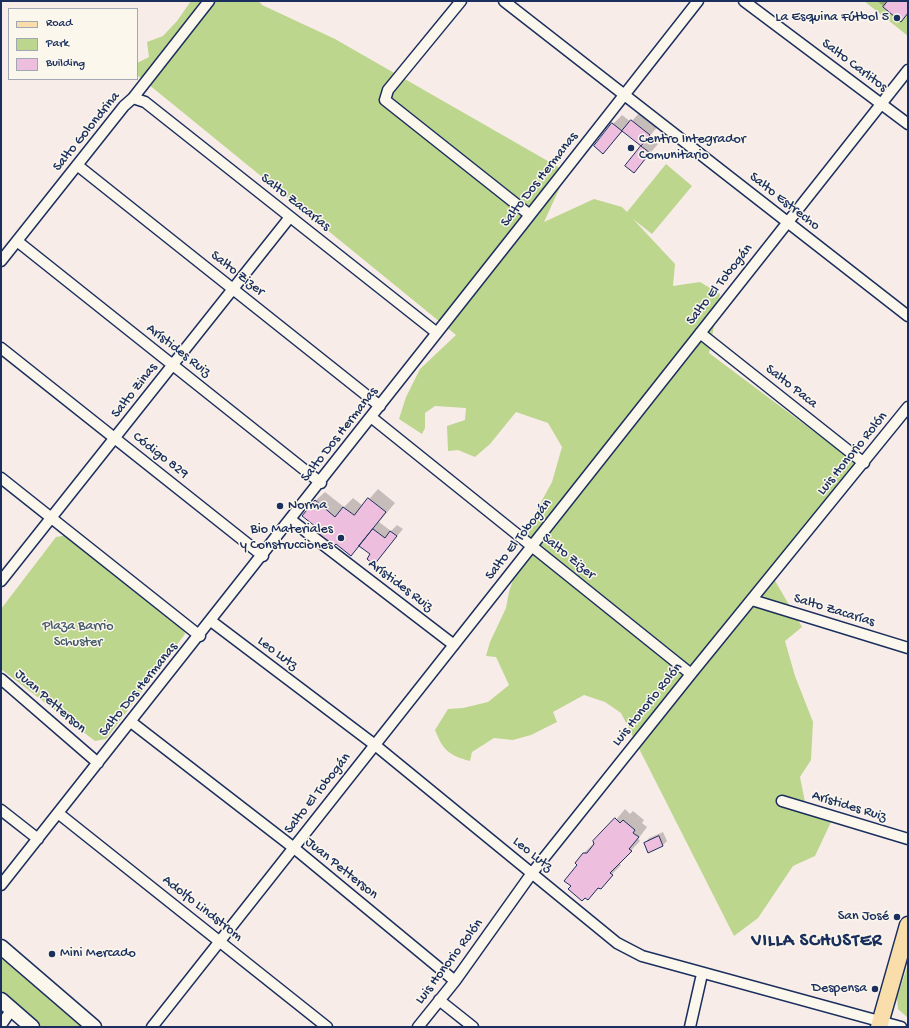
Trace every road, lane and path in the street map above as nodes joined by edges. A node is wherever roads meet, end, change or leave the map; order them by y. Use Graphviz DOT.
graph roads {
  1 [pos="209,1"];
  2 [pos="461,1"];
  3 [pos="504,1"];
  4 [pos="698,1"];
  5 [pos="744,1"];
  6 [pos="908,70"];
  7 [pos="624,95"];
  8 [pos="134,98"];
  9 [pos="881,104"];
  10 [pos="908,124"];
  11 [pos="77,165"];
  12 [pos="530,215"];
  13 [pos="290,217"];
  14 [pos="788,222"];
  15 [pos="17,241"];
  16 [pos="1,261"];
  17 [pos="233,289"];
  18 [pos="908,316"];
  19 [pos="437,333"];
  20 [pos="700,333"];
  21 [pos="1,348"];
  22 [pos="173,365"];
  23 [pos="380,406"];
  24 [pos="908,407"];
  25 [pos="371,417"];
  26 [pos="115,438"];
  27 [pos="864,464"];
  28 [pos="1,478"];
  29 [pos="321,483"];
  30 [pos="52,518"];
  31 [pos="291,520"];
  32 [pos="532,546"];
  33 [pos="263,556"];
  34 [pos="1,582"];
  35 [pos="752,600"];
  36 [pos="211,621"];
  37 [pos="200,636"];
  38 [pos="454,644"];
  39 [pos="908,648"];
  40 [pos="691,674"];
  41 [pos="1,679"];
  42 [pos="131,722"];
  43 [pos="375,745"];
  44 [pos="98,763"];
  45 [pos="782,801"];
  46 [pos="1,810"];
  47 [pos="58,813"];
  48 [pos="38,839"];
  49 [pos="908,839"];
  50 [pos="294,848"];
  51 [pos="532,873"];
  52 [pos="1,885"];
  53 [pos="908,925"];
  54 [pos="220,941"];
  55 [pos="1,947"];
  56 [pos="702,974"];
  57 [pos="455,981"];
  58 [pos="1,1000"];
  59 [pos="439,1000"];
  60 [pos="12,1010"];
  61 [pos="880,1024"];
  62 [pos="1,1025"];
  63 [pos="32,1027"];
  64 [pos="94,1027"];
  65 [pos="152,1027"];
  66 [pos="327,1027"];
  67 [pos="418,1027"];
  68 [pos="472,1027"];
  69 [pos="690,1027"];
  70 [pos="901,1027"];
  1 -- 8 [label="street, Salto Golondrina"];
  2 -- 12 [label="street"];
  3 -- 7 [label="street, Salto Estrecho"];
  4 -- 7 [label="street, Salto Dos Hermanas"];
  5 -- 9 [label="street, Salto Carlitos"];
  6 -- 9 [label="street, Salto El Tobogán"];
  7 -- 12 [label="street, Salto Dos Hermanas"];
  7 -- 14 [label="street, Salto Estrecho"];
  8 -- 11 [label="street, Salto Golondrina"];
  8 -- 13 [label="street, Salto Zacarías"];
  9 -- 10 [label="street, Salto Carlitos"];
  9 -- 14 [label="street, Salto El Tobogán"];
  11 -- 15 [label="street, Salto Golondrina"];
  11 -- 17 [label="street, Salto Zizer"];
  12 -- 19 [label="street, Salto Dos Hermanas"];
  13 -- 17 [label="street, Salto Zinas"];
  13 -- 19 [label="street, Salto Zacarías"];
  14 -- 18 [label="street, Salto Estrecho"];
  14 -- 20 [label="street, Salto El Tobogán"];
  15 -- 16 [label="street, Salto Golondrina"];
  15 -- 22 [label="street, Arístides Ruiz"];
  17 -- 22 [label="street, Salto Zinas"];
  17 -- 23 [label="street, Salto Zizer"];
  19 -- 23 [label="street, Salto Dos Hermanas"];
  20 -- 27 [label="street, Salto Paca"];
  20 -- 32 [label="street, Salto El Tobogán"];
  21 -- 26 [label="street, Código 829"];
  22 -- 26 [label="street, Salto Zinas"];
  22 -- 29 [label="street, Arístides Ruiz"];
  23 -- 25 [label="street, Salto Dos Hermanas"];
  24 -- 27 [label="street, Luis Honorio Rolón"];
  25 -- 29 [label="street, Salto Dos Hermanas"];
  25 -- 32 [label="street, Salto Zizer"];
  26 -- 30 [label="street, Salto Zinas"];
  26 -- 33 [label="street, Código 829"];
  27 -- 35 [label="street, Luis Honorio Rolón"];
  28 -- 30 [label="street"];
  29 -- 31 [label="street, Salto Dos Hermanas"];
  30 -- 34 [label="street, Salto Zinas"];
  30 -- 37 [label="street"];
  31 -- 33 [label="street, Salto Dos Hermanas"];
  31 -- 38 [label="street, Arístides Ruiz"];
  32 -- 38 [label="street, Salto El Tobogán"];
  32 -- 40 [label="street, Salto Zizer"];
  33 -- 36 [label="street, Salto Dos Hermanas"];
  35 -- 39 [label="street, Salto Zacarías"];
  35 -- 40 [label="street, Luis Honorio Rolón"];
  36 -- 37 [label="street, Salto Dos Hermanas"];
  36 -- 43 [label="street, Leo Lutz"];
  37 -- 42 [label="street, Salto Dos Hermanas"];
  38 -- 43 [label="street, Salto El Tobogán"];
  40 -- 51 [label="street, Luis Honorio Rolón"];
  41 -- 44 [label="street, Juan Petterson"];
  42 -- 44 [label="street, Salto Dos Hermanas"];
  42 -- 50 [label="street, Juan Petterson"];
  43 -- 50 [label="street, Salto El Tobogán"];
  43 -- 51 [label="street, Leo Lutz"];
  44 -- 47 [label="street, Salto Dos Hermanas"];
  45 -- 49 [label="street, Arístides Ruiz"];
  46 -- 48 [label="street"];
  47 -- 48 [label="street, Salto Dos Hermanas"];
  47 -- 54 [label="street, Adolfo Lindstrom"];
  48 -- 52 [label="street, Salto Dos Hermanas"];
  50 -- 54 [label="street, Salto El Tobogán"];
  50 -- 57 [label="street, Juan Petterson"];
  51 -- 56 [label="street, Leo Lutz"];
  51 -- 57 [label="street, Luis Honorio Rolón"];
  53 -- 61 [label="main road"];
  54 -- 65 [label="street, Salto El Tobogán"];
  54 -- 66 [label="street, Adolfo Lindstrom"];
  55 -- 64 [label="street"];
  56 -- 61 [label="street, Leo Lutz"];
  56 -- 69 [label="street"];
  57 -- 59 [label="street, Luis Honorio Rolón"];
  58 -- 60 [label="street"];
  59 -- 67 [label="street, Luis Honorio Rolón"];
  59 -- 68 [label="street"];
  60 -- 62 [label="street"];
  60 -- 63 [label="street"];
  61 -- 70 [label="street, Leo Lutz"];
}
